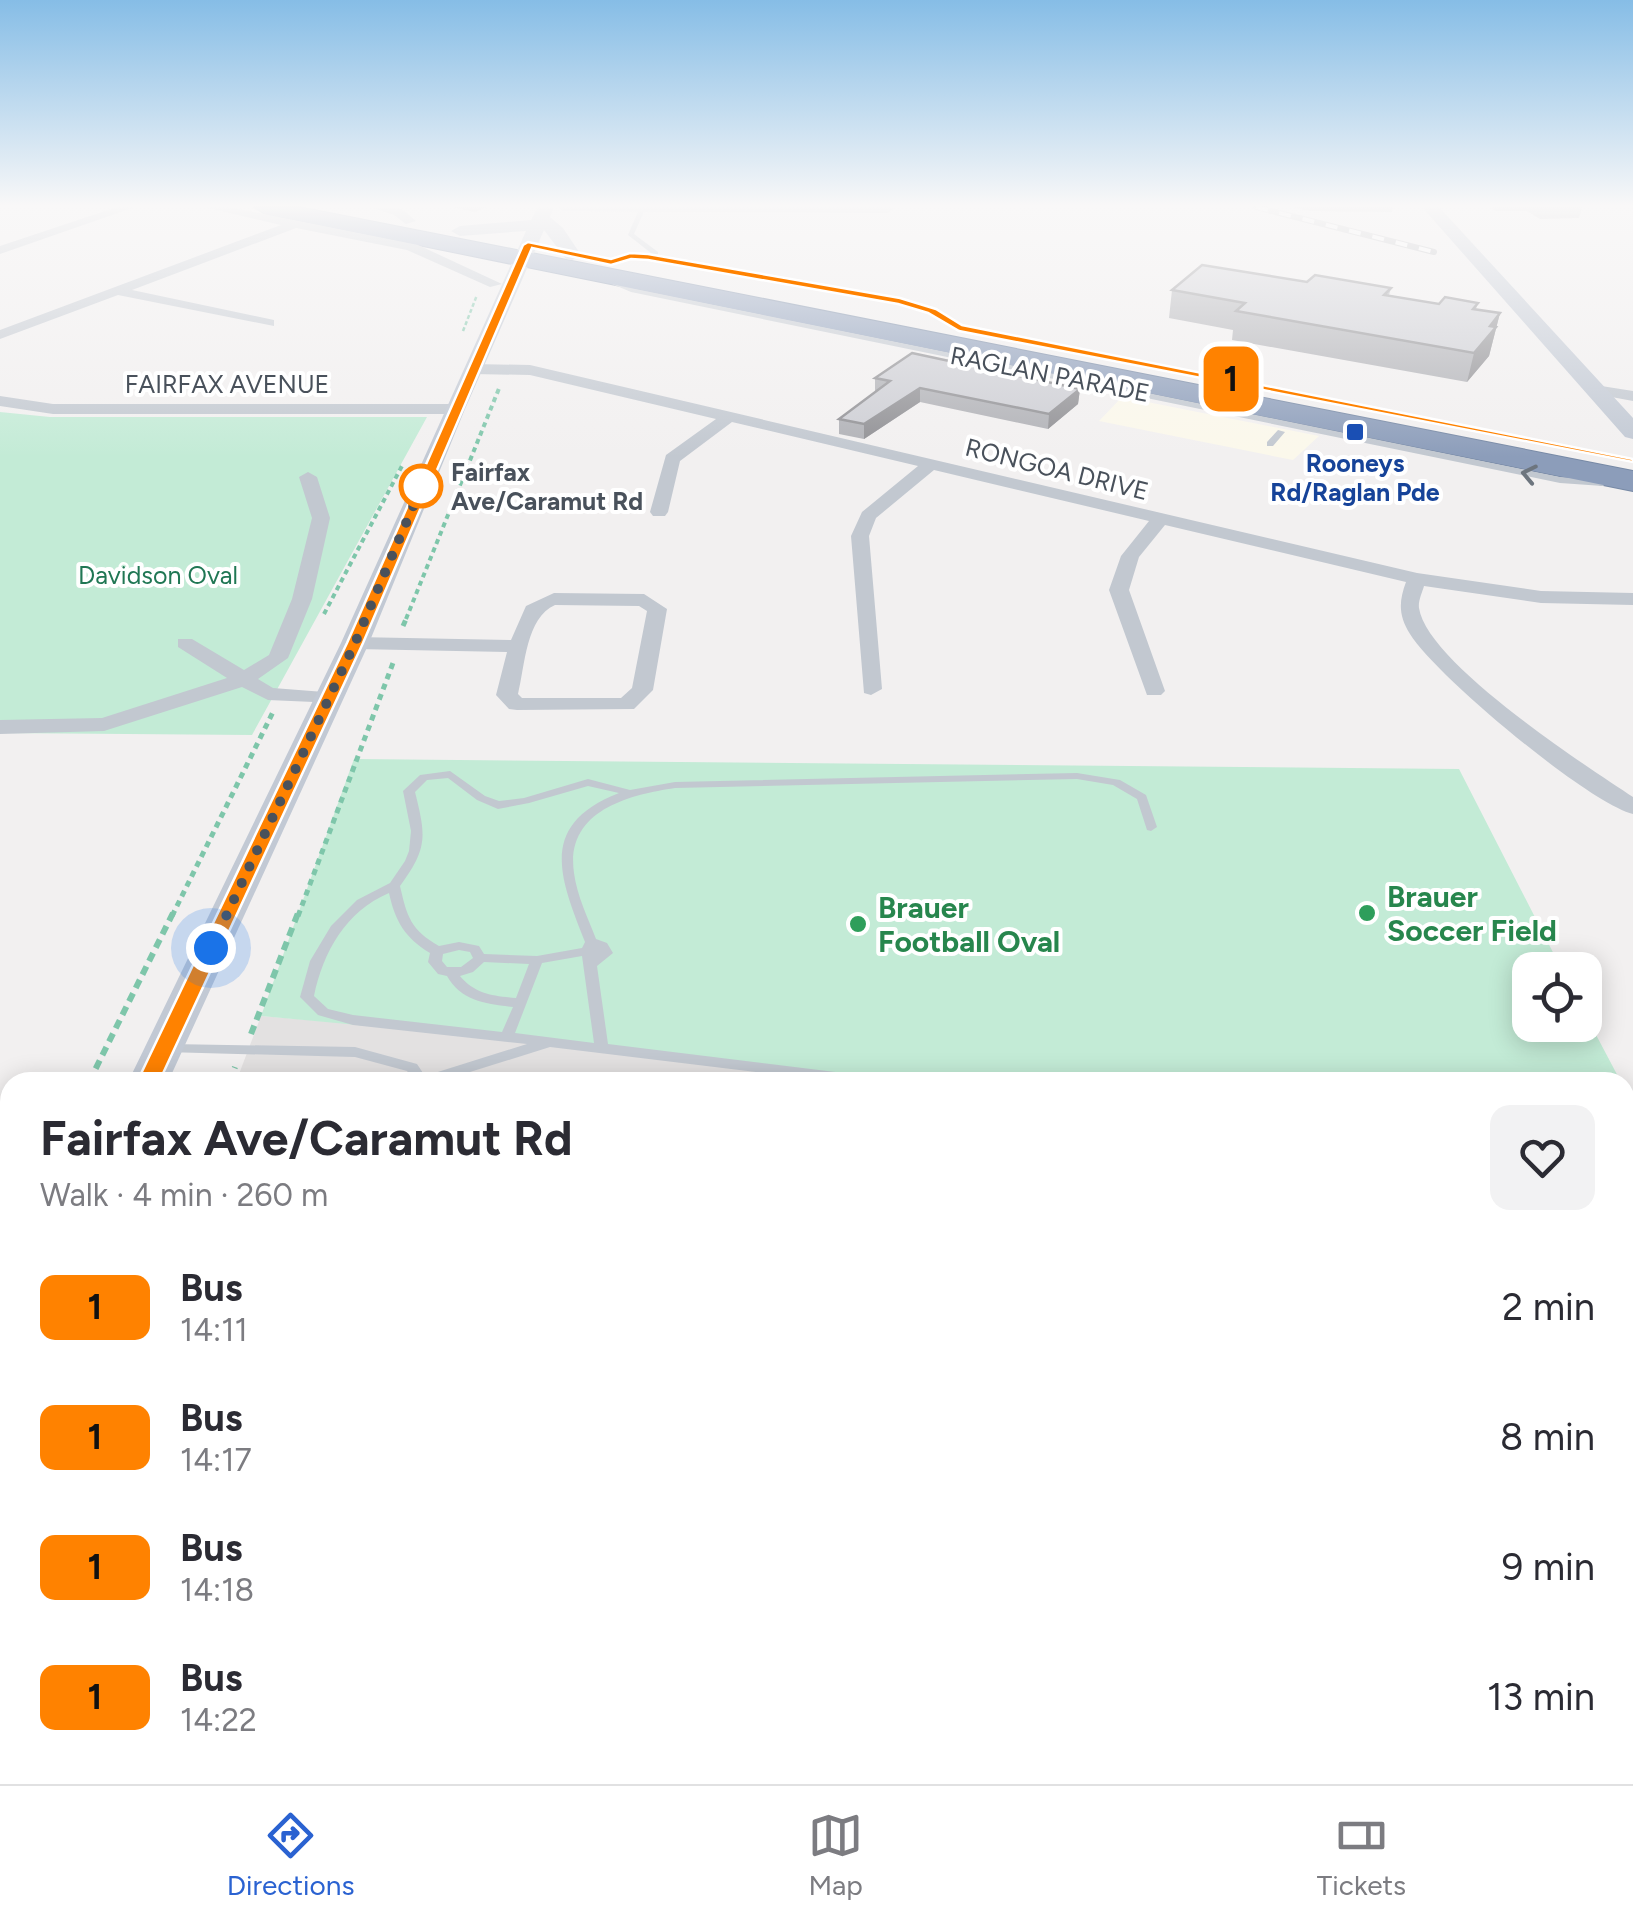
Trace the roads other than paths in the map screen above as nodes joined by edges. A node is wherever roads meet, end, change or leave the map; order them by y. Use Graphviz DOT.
graph roads {
  1 [pos="494,290"];
  2 [pos="723,290"];
  3 [pos="746,290"];
  4 [pos="832,290"];
  5 [pos="1505,290"];
  6 [pos="118,291"];
  7 [pos="269,324"];
  8 [pos="959,327"];
  9 [pos="0,335"];
  10 [pos="473,369"];
  11 [pos="1595,390"];
  12 [pos="1633,396"];
  13 [pos="0,401"];
  14 [pos="454,409"];
  15 [pos="728,416"];
  16 [pos="1281,432"];
  17 [pos="1633,432"];
  18 [pos="1270,444"];
  19 [pos="931,464"];
  20 [pos="1630,473"];
  21 [pos="308,477"];
  22 [pos="658,512"];
  23 [pos="1160,519"];
  24 [pos="1417,579"];
  25 [pos="1633,600"];
  26 [pos="185,643"];
  27 [pos="355,643"];
  28 [pos="519,646"];
  29 [pos="242,680"];
  30 [pos="871,689"];
  31 [pos="1154,692"];
  32 [pos="330,698"];
  33 [pos="0,727"];
  34 [pos="624,792"];
  35 [pos="1633,806"];
  36 [pos="1151,827"];
  37 [pos="394,886"];
  38 [pos="438,951"];
  39 [pos="589,952"];
  40 [pos="480,958"];
  41 [pos="537,960"];
  42 [pos="451,972"];
  43 [pos="522,1002"];
  44 [pos="507,1037"];
  45 [pos="550,1042"];
  46 [pos="164,1048"];
  47 [pos="602,1048"];
  48 [pos="153,1072"];
  49 [pos="415,1072"];
  50 [pos="455,1072"];
  51 [pos="795,1072"];
  1 -- 10 [label="main road"];
  20 -- 2 [label="highway, RAGLAN PARADE, one-way"];
  3 -- 8 [label="highway, RAGLAN PARADE"];
  4 -- 8 [label="lane, RAGLAN PARADE"];
  5 -- 11 [label="main road"];
  6 -- 7 [label="street"];
  6 -- 9 [label="street"];
  8 -- 20 [label="highway, RAGLAN PARADE"];
  10 -- 14 [label="main road"];
  10 -- 15 [label="street, RONGOA DRIVE"];
  11 -- 12 [label="street"];
  11 -- 17 [label="main road"];
  13 -- 14 [label="street, FAIRFAX AVENUE"];
  14 -- 27 [label="main road"];
  15 -- 19 [label="street, RONGOA DRIVE"];
  15 -- 22 [label="street"];
  16 -- 18 [label="lane"];
  19 -- 23 [label="street, RONGOA DRIVE"];
  19 -- 30 [label="street"];
  21 -- 29 [label="street"];
  23 -- 24 [label="street, RONGOA DRIVE"];
  23 -- 31 [label="street"];
  24 -- 25 [label="street, RONGOA DRIVE"];
  24 -- 35 [label="street"];
  26 -- 29 [label="street"];
  27 -- 28 [label="street"];
  27 -- 32 [label="main road"];
  28 -- 28 [label="street"];
  29 -- 32 [label="street"];
  29 -- 33 [label="street"];
  32 -- 46 [label="main road"];
  34 -- 36 [label="lane"];
  34 -- 37 [label="lane"];
  34 -- 39 [label="lane"];
  37 -- 38 [label="lane"];
  37 -- 44 [label="lane"];
  38 -- 40 [label="lane"];
  38 -- 42 [label="lane"];
  39 -- 41 [label="lane"];
  39 -- 47 [label="lane"];
  40 -- 41 [label="lane"];
  40 -- 42 [label="lane"];
  41 -- 43 [label="lane"];
  42 -- 43 [label="lane"];
  43 -- 44 [label="lane"];
  44 -- 45 [label="lane"];
  45 -- 47 [label="lane"];
  45 -- 50 [label="lane"];
  46 -- 48 [label="main road"];
  46 -- 49 [label="lane"];
  47 -- 51 [label="lane"];
}
